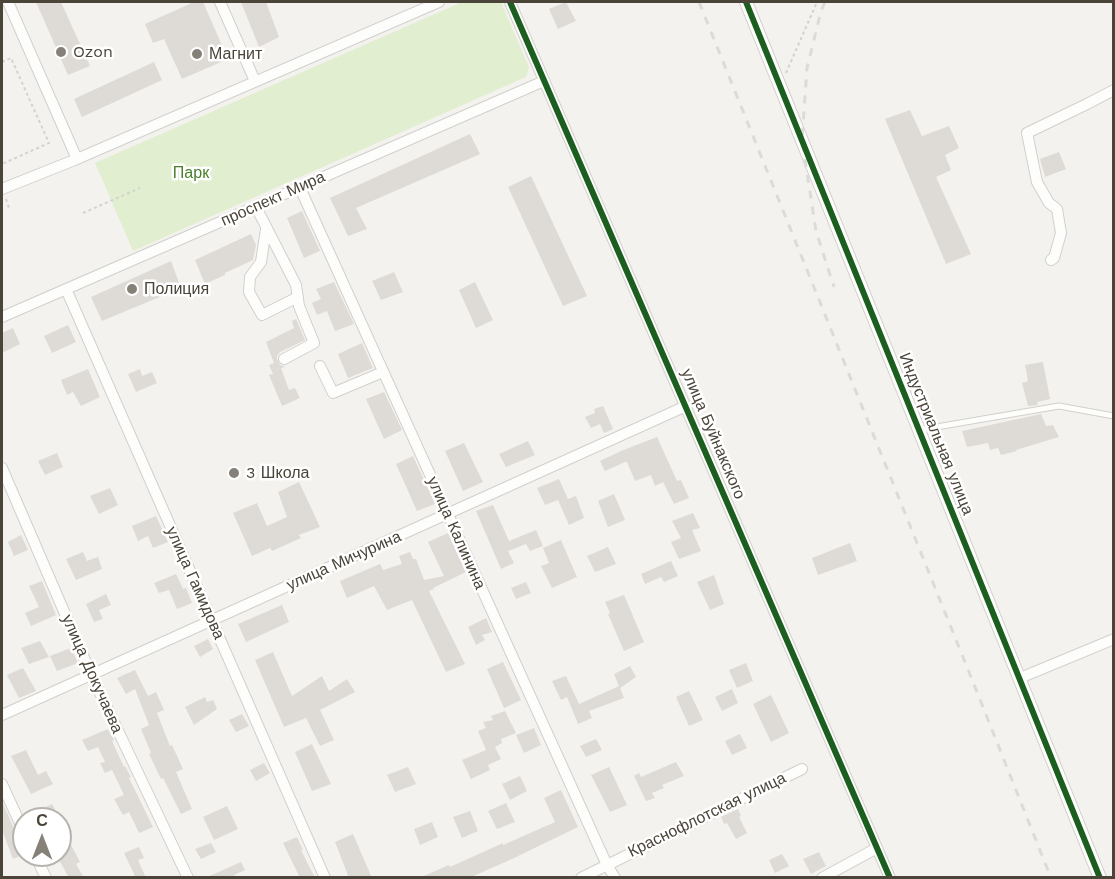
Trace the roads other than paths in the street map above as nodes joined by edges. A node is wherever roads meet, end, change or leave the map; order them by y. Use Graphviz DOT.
graph roads {
  1 [pos="8,2"];
  2 [pos="220,2"];
  3 [pos="439,2"];
  4 [pos="510,2"];
  5 [pos="746,2"];
  6 [pos="255,81"];
  7 [pos="544,81"];
  8 [pos="1113,90"];
  9 [pos="77,159"];
  10 [pos="300,188"];
  11 [pos="2,189"];
  12 [pos="256,207"];
  13 [pos="266,229"];
  14 [pos="1051,260"];
  15 [pos="66,289"];
  16 [pos="298,297"];
  17 [pos="2,317"];
  18 [pos="284,359"];
  19 [pos="321,366"];
  20 [pos="383,372"];
  21 [pos="686,406"];
  22 [pos="1113,416"];
  23 [pos="919,430"];
  24 [pos="2,468"];
  25 [pos="448,514"];
  26 [pos="212,620"];
  27 [pos="1113,639"];
  28 [pos="91,674"];
  29 [pos="1020,678"];
  30 [pos="2,715"];
  31 [pos="802,769"];
  32 [pos="2,784"];
  33 [pos="13,807"];
  34 [pos="878,848"];
  35 [pos="607,865"];
  36 [pos="188,878"];
  37 [pos="325,878"];
  38 [pos="581,878"];
  39 [pos="615,878"];
  40 [pos="822,878"];
  41 [pos="890,878"];
  42 [pos="1100,878"];
  1 -- 9 [label="street"];
  2 -- 6 [label="street"];
  3 -- 6 [label="street"];
  4 -- 7 [label="street, улица Буйнакского"];
  5 -- 23 [label="street, Индустриальная улица"];
  6 -- 9 [label="street"];
  7 -- 10 [label="street, проспект Мира"];
  7 -- 21 [label="street, улица Буйнакского"];
  8 -- 14 [label="street"];
  9 -- 11 [label="street"];
  10 -- 12 [label="street, проспект Мира"];
  10 -- 20 [label="street, улица Калинина"];
  12 -- 13 [label="street"];
  12 -- 15 [label="street, проспект Мира"];
  13 -- 16 [label="street"];
  13 -- 16 [label="street"];
  15 -- 17 [label="street, проспект Мира"];
  15 -- 26 [label="street, улица Гамидова"];
  16 -- 18 [label="street"];
  19 -- 20 [label="street"];
  20 -- 25 [label="street, улица Калинина"];
  21 -- 25 [label="street, улица Мичурина"];
  21 -- 34 [label="street, улица Буйнакского"];
  22 -- 23 [label="lane"];
  23 -- 29 [label="street, Индустриальная улица"];
  24 -- 28 [label="street, улица Докучаева"];
  25 -- 26 [label="street, улица Мичурина"];
  25 -- 35 [label="street, улица Калинина"];
  26 -- 28 [label="street, улица Мичурина"];
  26 -- 37 [label="street, улица Гамидова"];
  27 -- 29 [label="street"];
  28 -- 30 [label="street, улица Мичурина"];
  28 -- 36 [label="street, улица Докучаева"];
  29 -- 42 [label="street, Индустриальная улица"];
  31 -- 35 [label="street, Краснофлотская улица"];
  32 -- 33 [label="street"];
  34 -- 40 [label="street"];
  34 -- 41 [label="street, улица Буйнакского"];
  35 -- 38 [label="street, Краснофлотская улица"];
  35 -- 39 [label="street, улица Калинина"];
}
